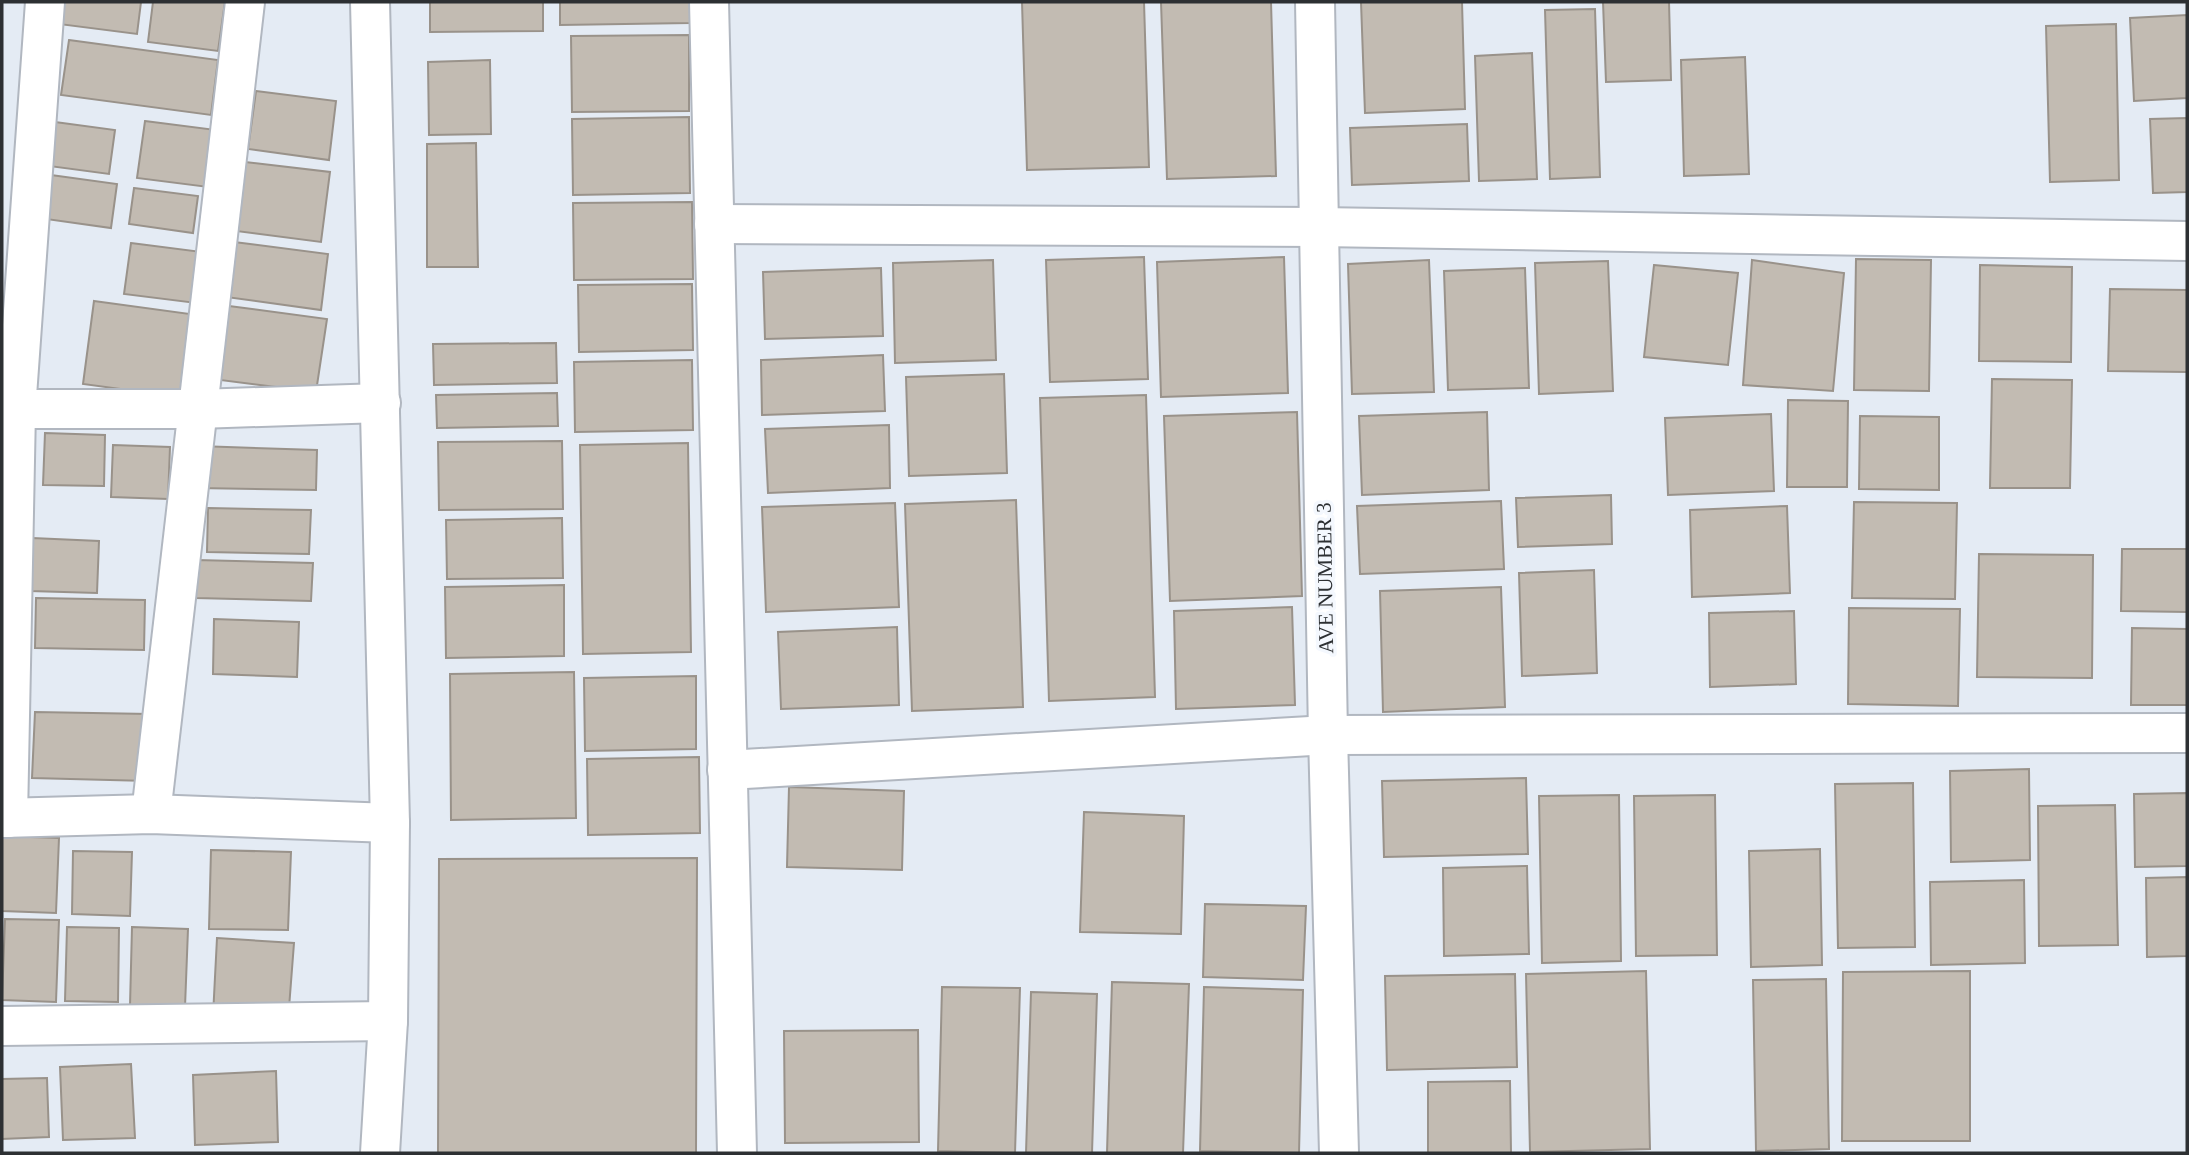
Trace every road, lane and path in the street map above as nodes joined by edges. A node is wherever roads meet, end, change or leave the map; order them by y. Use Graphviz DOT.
graph roads {
  1 [pos="45,2"];
  2 [pos="245,2"];
  3 [pos="370,2"];
  4 [pos="709,2"];
  5 [pos="1315,2"];
  6 [pos="715,224"];
  7 [pos="1319,227"];
  8 [pos="2187,241"];
  9 [pos="381,403"];
  10 [pos="198,409"];
  11 [pos="9,410"];
  12 [pos="2187,733"];
  13 [pos="1328,735"];
  14 [pos="727,771"];
  15 [pos="151,814"];
  16 [pos="5,818"];
  17 [pos="390,823"];
  18 [pos="388,1021"];
  19 [pos="2,1026"];
  20 [pos="380,1153"];
  21 [pos="737,1153"];
  22 [pos="1339,1153"];
  1 -- 11 [label="street"];
  2 -- 10 [label="street"];
  3 -- 9 [label="street"];
  4 -- 6 [label="street"];
  5 -- 7 [label="street, AVE NUMBER 3"];
  6 -- 7 [label="street"];
  6 -- 14 [label="street"];
  7 -- 8 [label="street"];
  7 -- 13 [label="street, AVE NUMBER 3"];
  9 -- 10 [label="street"];
  9 -- 17 [label="street"];
  10 -- 11 [label="street"];
  10 -- 15 [label="street"];
  11 -- 16 [label="street"];
  12 -- 13 [label="street"];
  13 -- 14 [label="street"];
  13 -- 22 [label="street, AVE NUMBER 3"];
  14 -- 21 [label="street"];
  15 -- 16 [label="street"];
  15 -- 17 [label="street"];
  17 -- 18 [label="street"];
  18 -- 19 [label="street"];
  18 -- 20 [label="street"];
}
